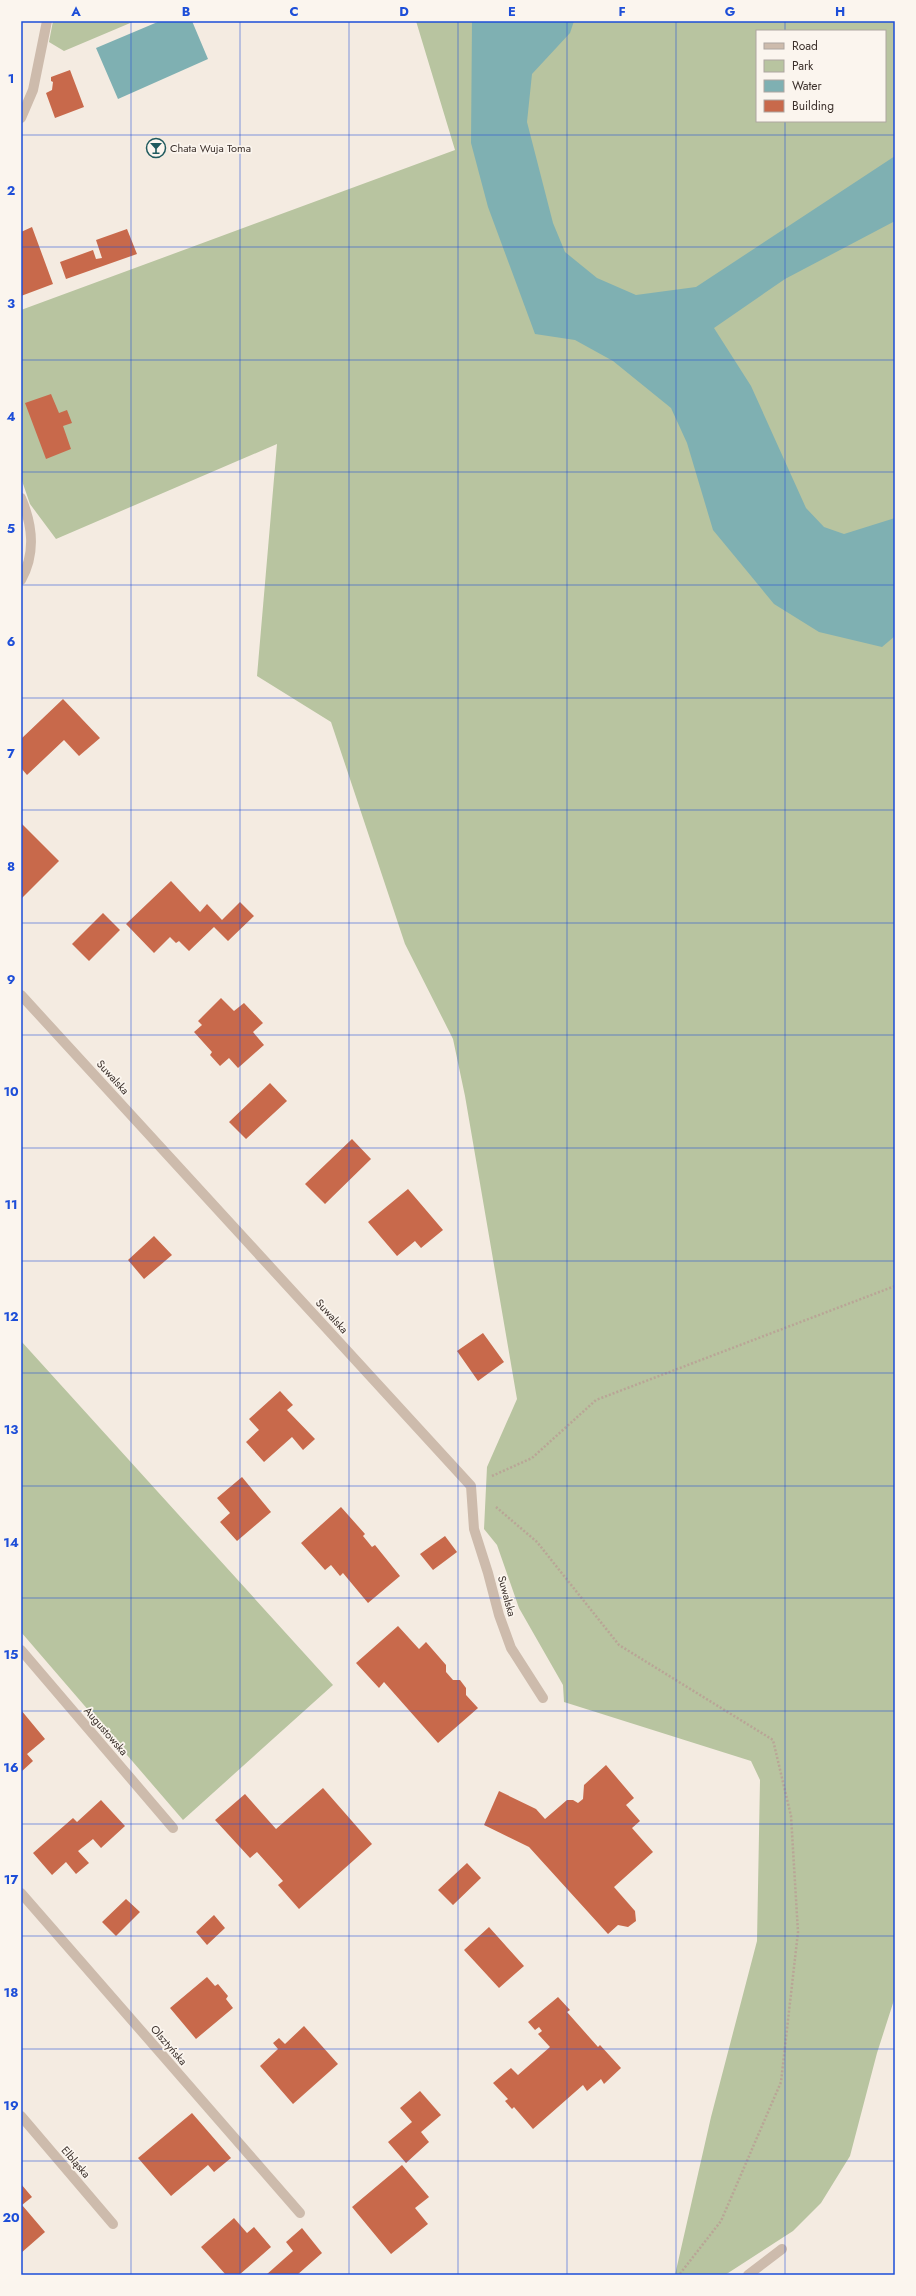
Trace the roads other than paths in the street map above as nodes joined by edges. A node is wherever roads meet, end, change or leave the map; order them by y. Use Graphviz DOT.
graph roads {
  1 [pos="47,21"];
  2 [pos="21,118"];
  3 [pos="21,498"];
  4 [pos="21,580"];
  5 [pos="21,995"];
  6 [pos="21,1650"];
  7 [pos="543,1698"];
  8 [pos="173,1828"];
  9 [pos="21,1894"];
  10 [pos="21,2116"];
  11 [pos="300,2213"];
  12 [pos="113,2224"];
  13 [pos="782,2249"];
  14 [pos="748,2275"];
  1 -- 2 [label="street"];
  3 -- 4 [label="street"];
  5 -- 7 [label="street, Suwalska"];
  6 -- 8 [label="street, Augustowska"];
  9 -- 11 [label="street, Olsztyńska"];
  10 -- 12 [label="street, Elbląska"];
  13 -- 14 [label="street"];
}
